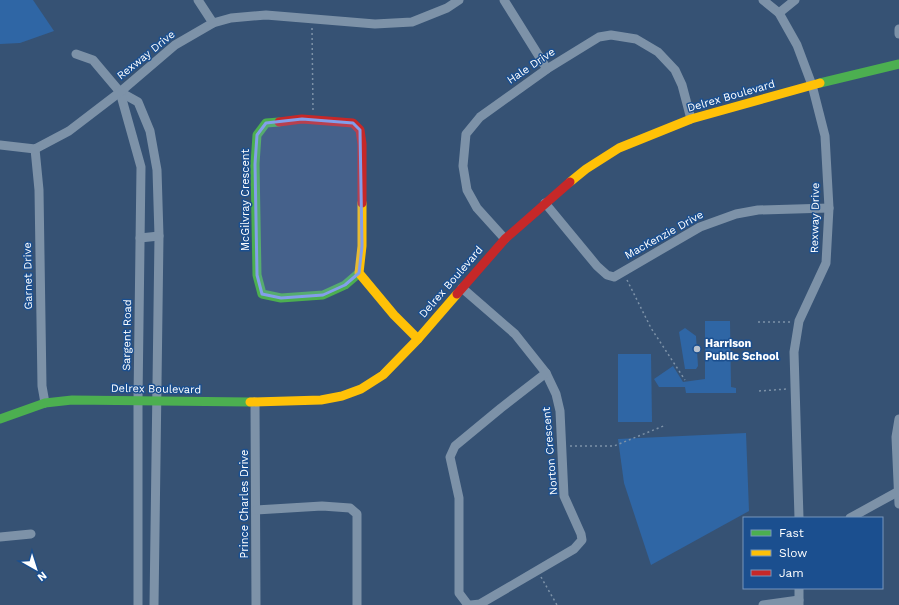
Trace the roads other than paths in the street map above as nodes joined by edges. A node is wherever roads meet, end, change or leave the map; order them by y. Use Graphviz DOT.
graph roads {
  1 [pos="198,0"];
  2 [pos="459,0"];
  3 [pos="504,0"];
  4 [pos="763,0"];
  5 [pos="795,0"];
  6 [pos="779,13"];
  7 [pos="213,23"];
  8 [pos="899,29"];
  9 [pos="899,34"];
  10 [pos="76,54"];
  11 [pos="899,64"];
  12 [pos="547,69"];
  13 [pos="812,85"];
  14 [pos="120,92"];
  15 [pos="691,119"];
  16 [pos="0,146"];
  17 [pos="35,149"];
  18 [pos="546,203"];
  19 [pos="829,208"];
  20 [pos="158,236"];
  21 [pos="140,238"];
  22 [pos="505,239"];
  23 [pos="359,273"];
  24 [pos="462,288"];
  25 [pos="418,339"];
  26 [pos="546,373"];
  27 [pos="138,400"];
  28 [pos="157,400"];
  29 [pos="255,402"];
  30 [pos="45,403"];
  31 [pos="0,419"];
  32 [pos="899,419"];
  33 [pos="899,492"];
  34 [pos="899,504"];
  35 [pos="256,510"];
  36 [pos="799,517"];
  37 [pos="852,517"];
  38 [pos="155,527"];
  39 [pos="138,528"];
  40 [pos="31,534"];
  41 [pos="0,537"];
  42 [pos="799,589"];
  43 [pos="799,603"];
  44 [pos="138,605"];
  45 [pos="154,605"];
  46 [pos="256,605"];
  47 [pos="357,605"];
  48 [pos="470,605"];
  49 [pos="763,605"];
  1 -- 7 [label="street"];
  2 -- 7 [label="street, Rexway Drive"];
  3 -- 12 [label="street"];
  4 -- 6 [label="street, Rexway Drive"];
  5 -- 6 [label="street"];
  6 -- 13 [label="street, Rexway Drive"];
  7 -- 14 [label="street, Rexway Drive"];
  8 -- 9 [label="street"];
  10 -- 14 [label="street, Sargent Road"];
  11 -- 13 [label="street, Delrex Boulevard"];
  12 -- 15 [label="street, Hale Drive"];
  12 -- 22 [label="street, Hale Drive"];
  13 -- 15 [label="street, Delrex Boulevard"];
  13 -- 19 [label="street, Rexway Drive"];
  14 -- 17 [label="street, Rexway Drive"];
  14 -- 20 [label="street, Sargent Road"];
  14 -- 21 [label="street, Sargent Road"];
  15 -- 18 [label="street, Delrex Boulevard"];
  16 -- 17 [label="street"];
  17 -- 30 [label="street, Garnet Drive"];
  18 -- 19 [label="street, MacKenzie Drive"];
  18 -- 22 [label="street, Delrex Boulevard"];
  19 -- 36 [label="street, Rexway Drive"];
  20 -- 21 [label="street"];
  20 -- 28 [label="street, Sargent Road"];
  21 -- 27 [label="street, Sargent Road"];
  22 -- 24 [label="street, Delrex Boulevard"];
  23 -- 23 [label="street, McGilvray Crescent"];
  23 -- 25 [label="street"];
  24 -- 25 [label="street, Delrex Boulevard"];
  24 -- 26 [label="street, Norton Crescent"];
  25 -- 29 [label="street, Delrex Boulevard"];
  26 -- 48 [label="street, Norton Crescent"];
  26 -- 48 [label="street, Norton Crescent"];
  27 -- 28 [label="street, Delrex Boulevard"];
  27 -- 30 [label="street, Delrex Boulevard"];
  27 -- 39 [label="street, Sargent Road"];
  28 -- 29 [label="street, Delrex Boulevard"];
  28 -- 38 [label="street, Sargent Road"];
  29 -- 35 [label="street, Prince Charles Drive"];
  30 -- 31 [label="street, Delrex Boulevard"];
  32 -- 33 [label="street"];
  33 -- 34 [label="street"];
  33 -- 37 [label="street"];
  35 -- 46 [label="street, Prince Charles Drive"];
  35 -- 47 [label="street"];
  38 -- 39 [label="street"];
  38 -- 45 [label="street, Sargent Road"];
  39 -- 44 [label="street, Sargent Road"];
  40 -- 41 [label="street"];
  42 -- 43 [label="street"];
  43 -- 49 [label="street"];
}
